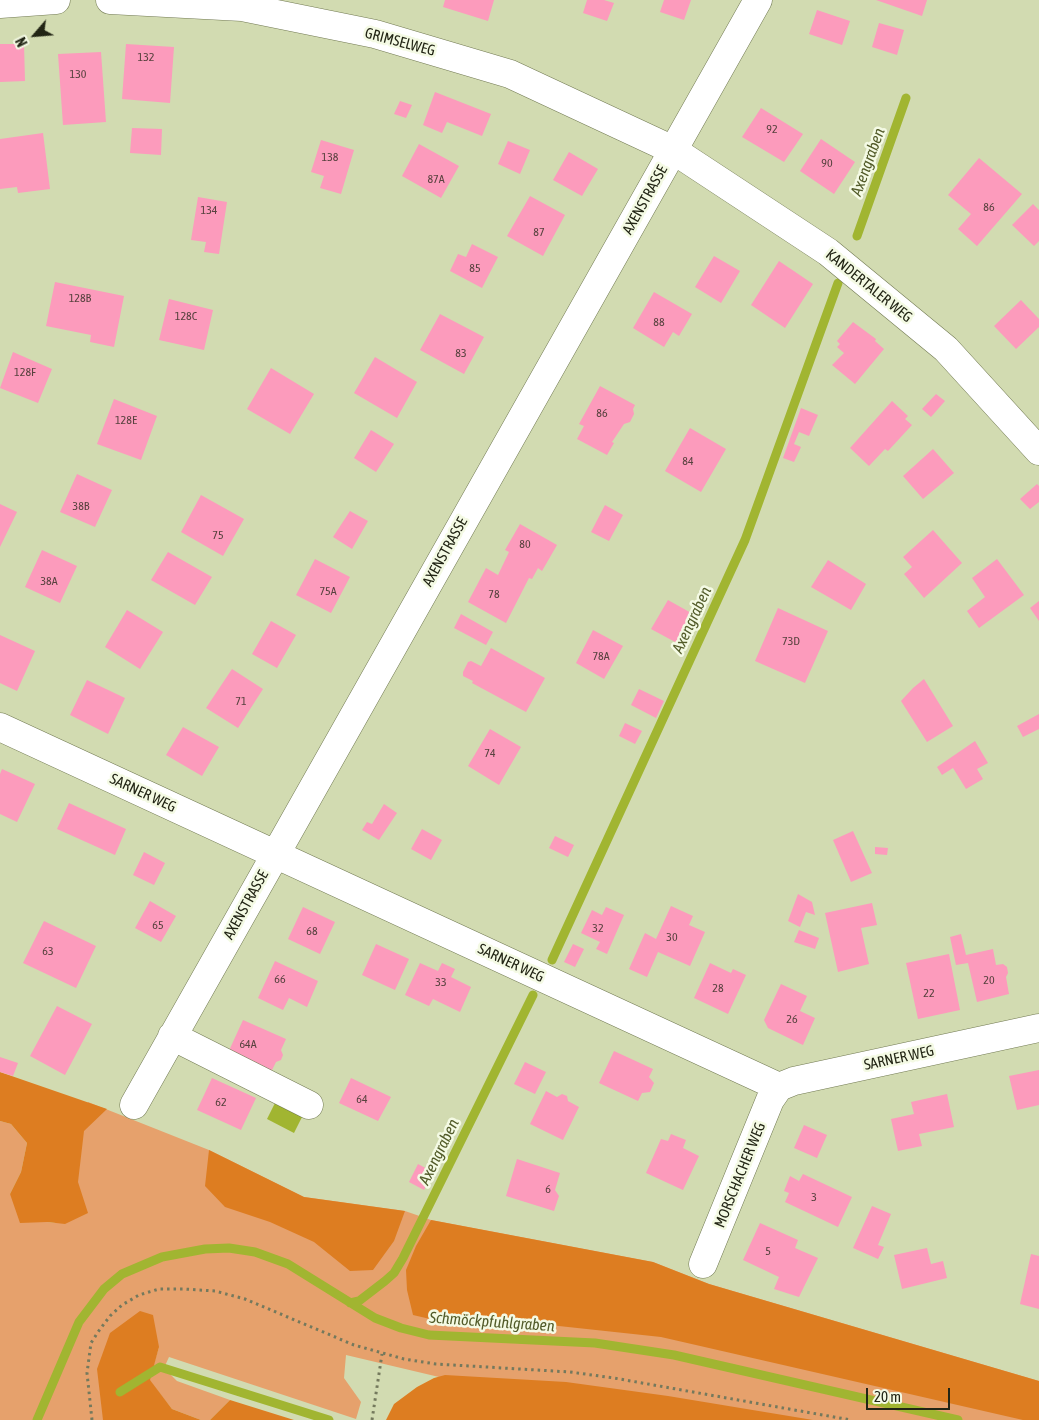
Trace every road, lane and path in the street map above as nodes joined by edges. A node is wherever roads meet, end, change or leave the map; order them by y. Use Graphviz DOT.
graph roads {
  1 [pos="56,0"];
  2 [pos="110,0"];
  3 [pos="758,0"];
  4 [pos="0,4"];
  5 [pos="672,150"];
  6 [pos="1039,451"];
  7 [pos="0,727"];
  8 [pos="275,854"];
  9 [pos="1039,1028"];
  10 [pos="172,1036"];
  11 [pos="779,1087"];
  12 [pos="134,1105"];
  13 [pos="309,1105"];
  14 [pos="703,1264"];
  15 [pos="382,1354"];
  16 [pos="92,1420"];
  17 [pos="372,1420"];
  18 [pos="851,1420"];
  1 -- 4 [label="street"];
  2 -- 5 [label="street, GRIMSELWEG"];
  3 -- 5 [label="street, AXENSTRASSE"];
  5 -- 6 [label="street, KANDERTALER WEG"];
  5 -- 8 [label="street, AXENSTRASSE"];
  7 -- 8 [label="street, SARNER WEG"];
  8 -- 10 [label="street, AXENSTRASSE"];
  8 -- 11 [label="street, SARNER WEG"];
  9 -- 11 [label="street, SARNER WEG"];
  10 -- 12 [label="street, AXENSTRASSE"];
  10 -- 13 [label="street"];
  11 -- 14 [label="street, MORSCHACHER WEG"];
  15 -- 16 [label="path"];
  15 -- 17 [label="path"];
  15 -- 18 [label="path"];
}
